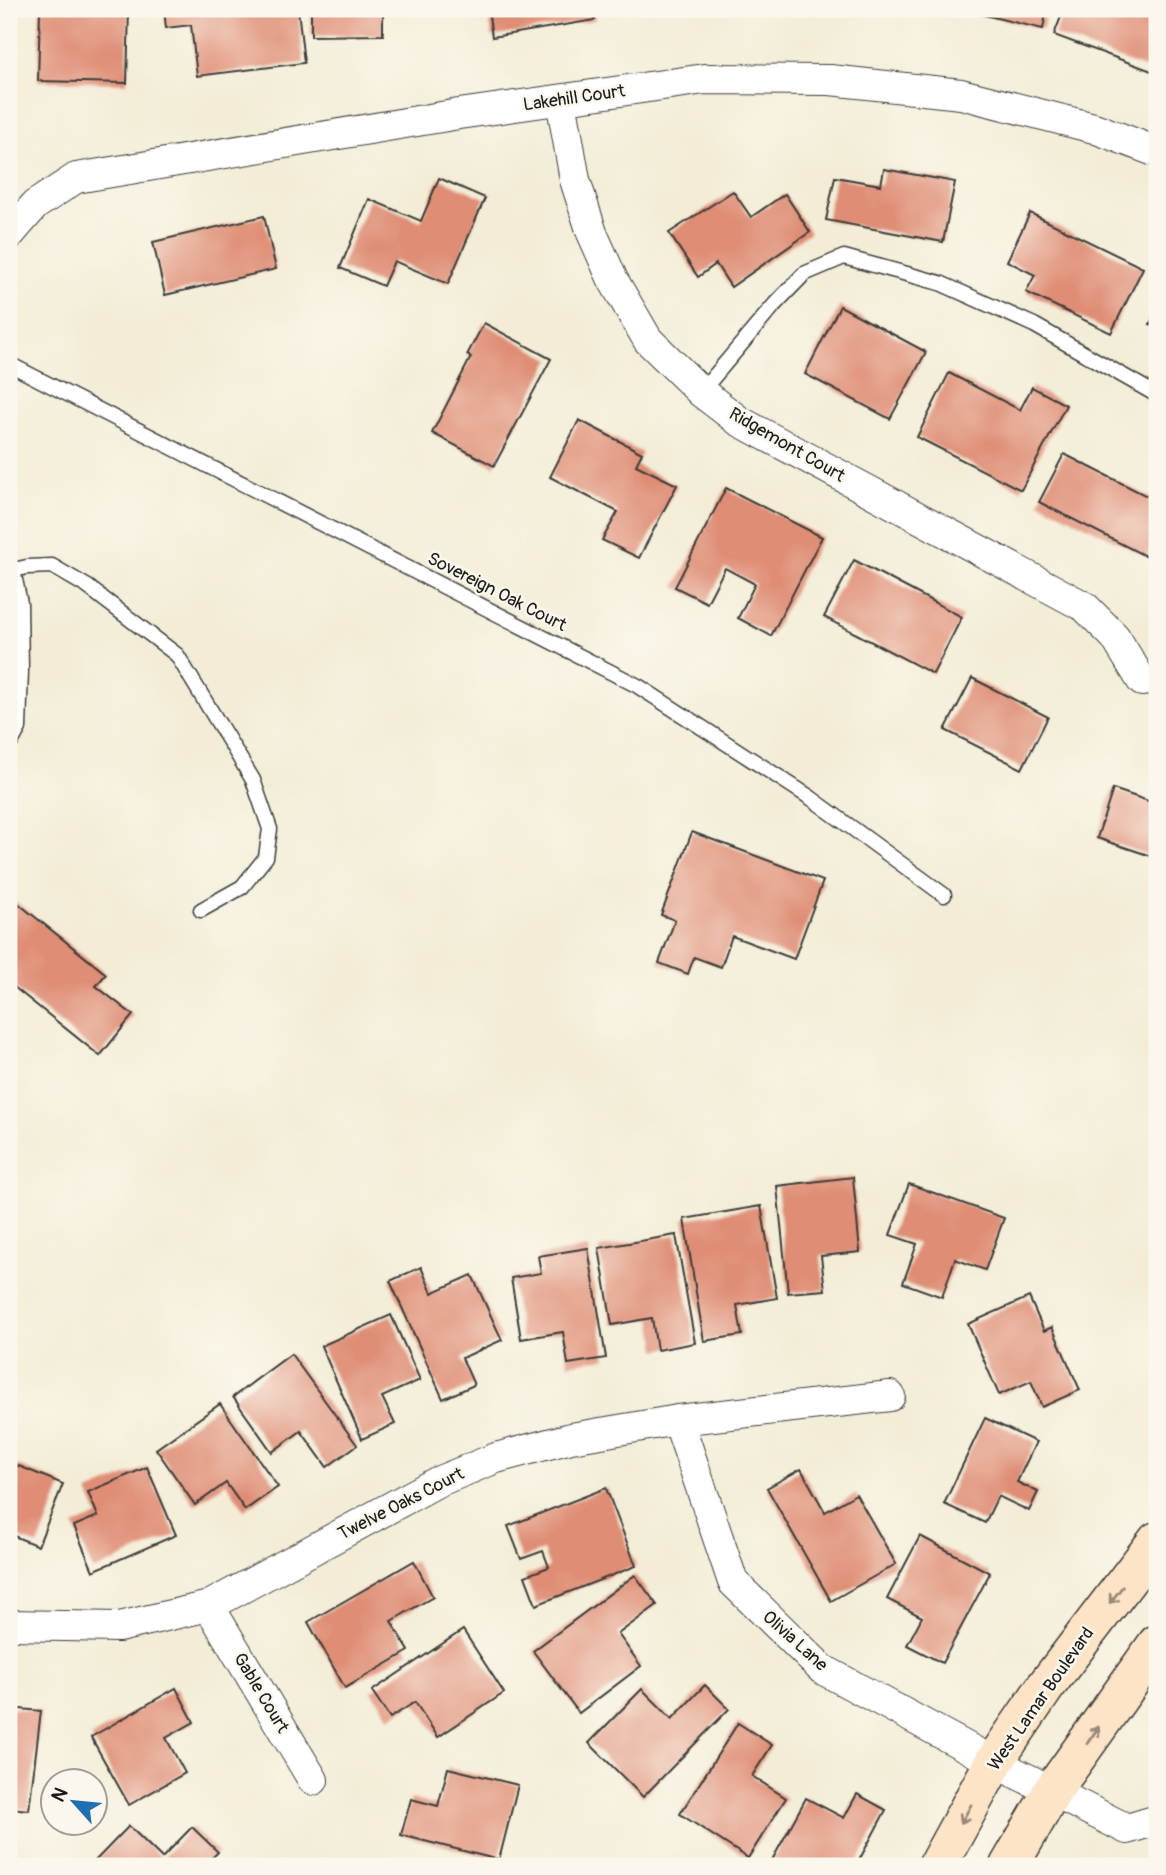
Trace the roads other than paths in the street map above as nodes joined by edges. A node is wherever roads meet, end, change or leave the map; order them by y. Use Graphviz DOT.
graph roads {
  1 [pos="561,100"];
  2 [pos="1157,152"];
  3 [pos="9,235"];
  4 [pos="9,363"];
  5 [pos="701,391"];
  6 [pos="1157,395"];
  7 [pos="11,571"];
  8 [pos="1142,681"];
  9 [pos="9,746"];
  10 [pos="944,895"];
  11 [pos="201,910"];
  12 [pos="890,1396"];
  13 [pos="678,1420"];
  14 [pos="1157,1541"];
  15 [pos="209,1606"];
  16 [pos="9,1625"];
  17 [pos="1157,1644"];
  18 [pos="994,1762"];
  19 [pos="313,1780"];
  20 [pos="1053,1790"];
  21 [pos="1157,1820"];
  22 [pos="937,1866"];
  23 [pos="1009,1866"];
  1 -- 2 [label="street, Lakehill Court"];
  1 -- 3 [label="street, Lakehill Court"];
  1 -- 5 [label="street, Ridgemont Court"];
  4 -- 10 [label="lane, Sovereign Oak Court"];
  5 -- 6 [label="lane"];
  5 -- 8 [label="street, Ridgemont Court"];
  7 -- 9 [label="lane"];
  7 -- 11 [label="lane"];
  12 -- 13 [label="street, Twelve Oaks Court"];
  13 -- 15 [label="street, Twelve Oaks Court"];
  13 -- 18 [label="street, Olivia Lane"];
  14 -- 18 [label="main road, West Lamar Boulevard, one-way"];
  15 -- 16 [label="street, Twelve Oaks Court"];
  15 -- 19 [label="street, Gable Court"];
  20 -- 17 [label="main road, one-way"];
  18 -- 20 [label="street, Olivia Lane"];
  18 -- 22 [label="main road, West Lamar Boulevard, one-way"];
  20 -- 21 [label="street, Olivia Lane"];
  20 -- 23 [label="main road"];
}
